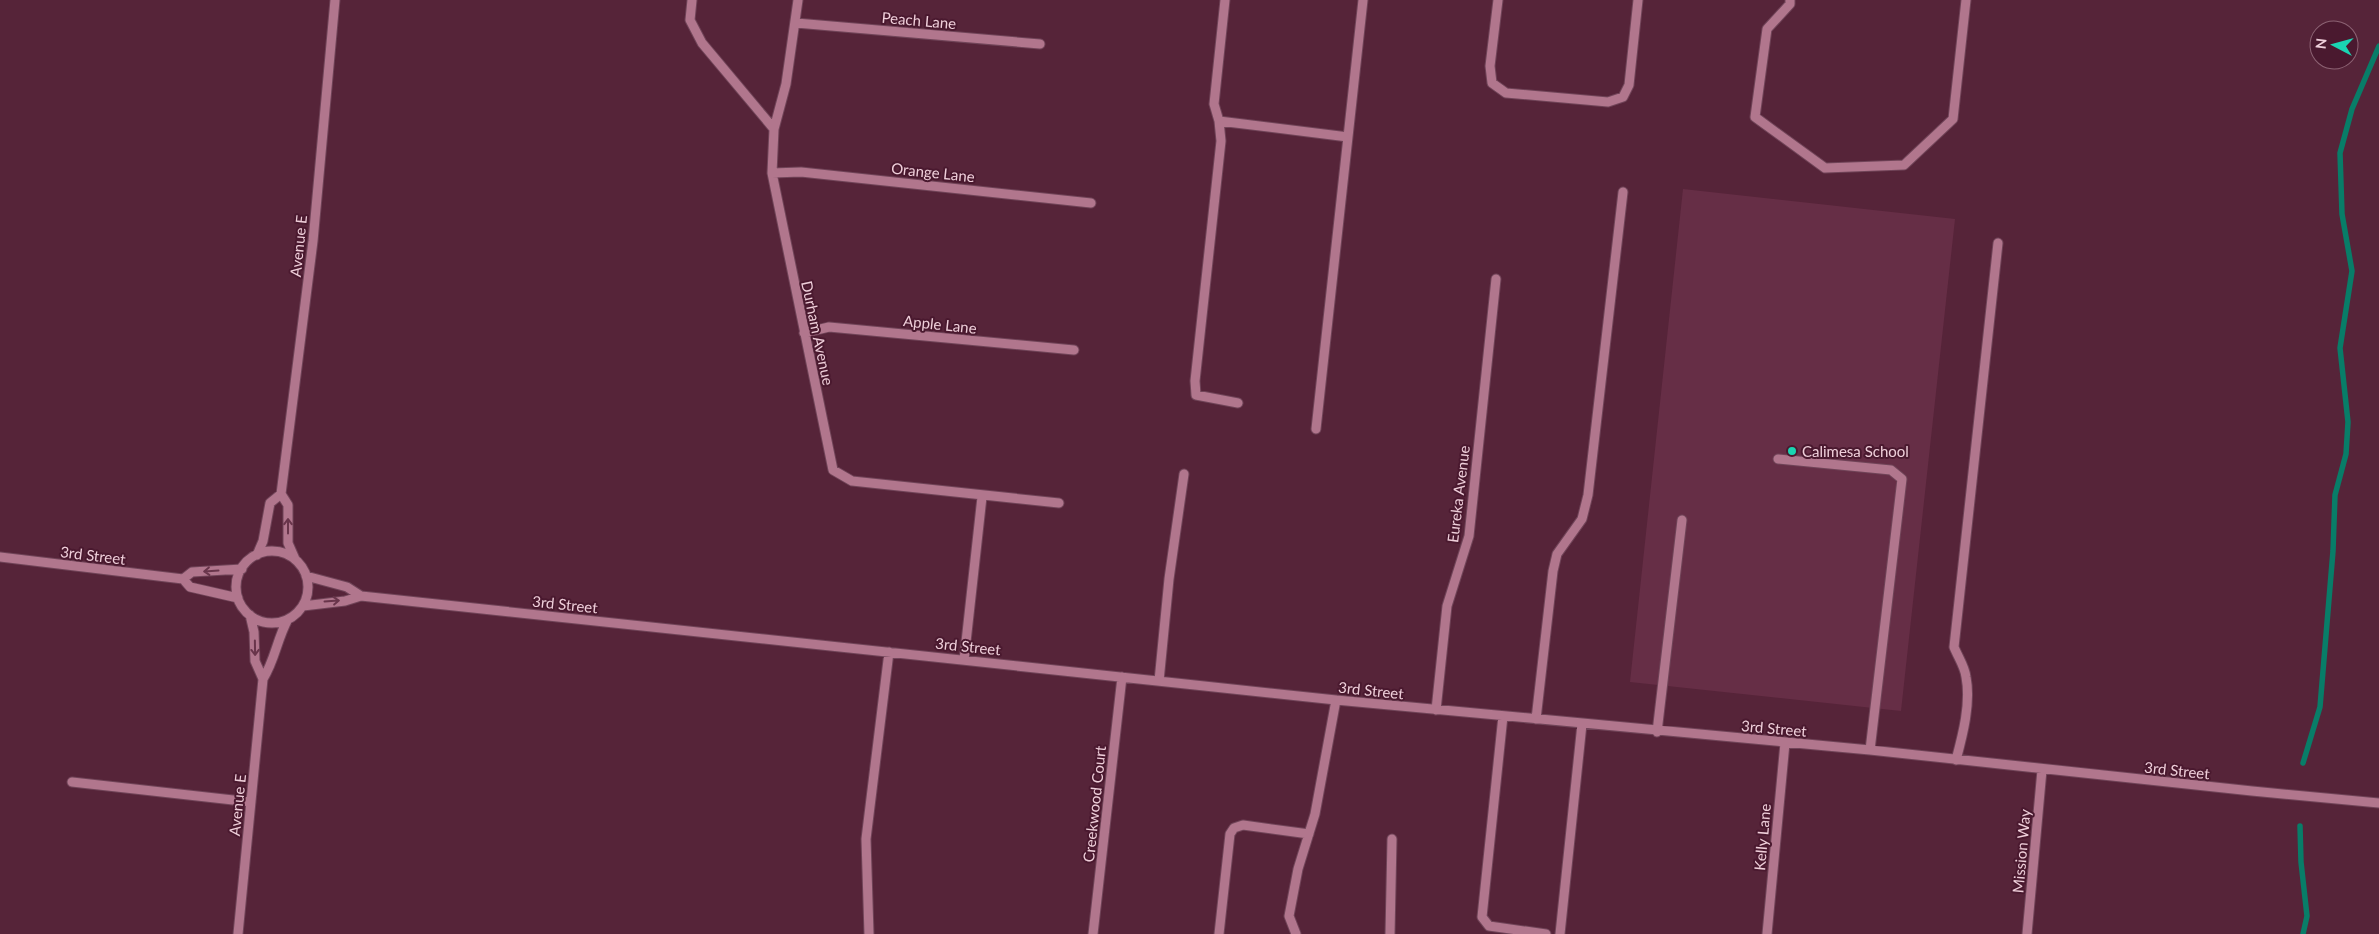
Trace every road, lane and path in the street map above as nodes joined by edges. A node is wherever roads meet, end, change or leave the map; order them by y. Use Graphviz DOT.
graph roads {
  1 [pos="335,0"];
  2 [pos="692,0"];
  3 [pos="798,0"];
  4 [pos="1225,0"];
  5 [pos="1363,0"];
  6 [pos="1498,0"];
  7 [pos="1638,0"];
  8 [pos="1790,0"];
  9 [pos="1966,0"];
  10 [pos="796,23"];
  11 [pos="1040,44"];
  12 [pos="1219,121"];
  13 [pos="774,129"];
  14 [pos="1348,137"];
  15 [pos="772,173"];
  16 [pos="1623,192"];
  17 [pos="1091,203"];
  18 [pos="1998,244"];
  19 [pos="1496,279"];
  20 [pos="804,333"];
  21 [pos="1074,350"];
  22 [pos="1238,403"];
  23 [pos="1316,429"];
  24 [pos="1778,459"];
  25 [pos="1184,474"];
  26 [pos="281,494"];
  27 [pos="982,496"];
  28 [pos="1059,503"];
  29 [pos="1682,520"];
  30 [pos="256,555"];
  31 [pos="0,557"];
  32 [pos="295,559"];
  33 [pos="242,569"];
  34 [pos="306,576"];
  35 [pos="183,580"];
  36 [pos="361,596"];
  37 [pos="238,598"];
  38 [pos="303,606"];
  39 [pos="250,615"];
  40 [pos="288,619"];
  41 [pos="889,652"];
  42 [pos="964,660"];
  43 [pos="1122,677"];
  44 [pos="263,679"];
  45 [pos="1159,680"];
  46 [pos="1336,700"];
  47 [pos="1436,710"];
  48 [pos="1503,716"];
  49 [pos="1536,719"];
  50 [pos="1582,724"];
  51 [pos="1657,732"];
  52 [pos="1785,742"];
  53 [pos="1870,750"];
  54 [pos="1956,760"];
  55 [pos="2042,770"];
  56 [pos="72,782"];
  57 [pos="251,802"];
  58 [pos="2379,803"];
  59 [pos="1309,834"];
  60 [pos="1392,839"];
  61 [pos="238,934"];
  62 [pos="869,934"];
  63 [pos="1093,934"];
  64 [pos="1219,934"];
  65 [pos="1296,934"];
  66 [pos="1390,934"];
  67 [pos="1546,934"];
  68 [pos="1560,934"];
  69 [pos="1767,934"];
  70 [pos="2027,934"];
  1 -- 26 [label="street, Avenue E"];
  2 -- 13 [label="street"];
  3 -- 10 [label="street, Durham Avenue"];
  4 -- 12 [label="street"];
  5 -- 14 [label="street"];
  6 -- 7 [label="street"];
  8 -- 9 [label="street"];
  10 -- 11 [label="street, Peach Lane"];
  10 -- 13 [label="street, Durham Avenue"];
  12 -- 14 [label="street"];
  12 -- 22 [label="street"];
  13 -- 15 [label="street, Durham Avenue"];
  14 -- 23 [label="street"];
  15 -- 17 [label="street, Orange Lane"];
  15 -- 20 [label="street, Durham Avenue"];
  16 -- 49 [label="street"];
  18 -- 54 [label="street"];
  19 -- 47 [label="street, Eureka Avenue"];
  20 -- 21 [label="street, Apple Lane"];
  20 -- 27 [label="street, Durham Avenue"];
  24 -- 53 [label="street"];
  25 -- 45 [label="street"];
  26 -- 30 [label="street, Avenue E"];
  32 -- 26 [label="street, Avenue E, one-way"];
  27 -- 28 [label="street, Durham Avenue"];
  27 -- 42 [label="street"];
  29 -- 51 [label="street"];
  30 -- 32 [label="street"];
  30 -- 33 [label="street"];
  31 -- 35 [label="street, 3rd Street"];
  32 -- 34 [label="street"];
  33 -- 35 [label="street, 3rd Street, one-way"];
  33 -- 37 [label="street"];
  34 -- 36 [label="street, 3rd Street"];
  34 -- 38 [label="street"];
  35 -- 37 [label="street, 3rd Street"];
  38 -- 36 [label="street, 3rd Street, one-way"];
  36 -- 41 [label="street, 3rd Street"];
  37 -- 39 [label="street"];
  38 -- 40 [label="street"];
  39 -- 40 [label="street"];
  39 -- 44 [label="street, Avenue E, one-way"];
  40 -- 44 [label="street, Avenue E"];
  41 -- 42 [label="street, 3rd Street"];
  41 -- 62 [label="street"];
  42 -- 43 [label="street, 3rd Street"];
  43 -- 45 [label="street, 3rd Street"];
  43 -- 63 [label="street, Creekwood Court"];
  44 -- 57 [label="street, Avenue E"];
  45 -- 46 [label="street, 3rd Street"];
  46 -- 47 [label="street, 3rd Street"];
  46 -- 59 [label="street"];
  47 -- 48 [label="street, 3rd Street"];
  48 -- 49 [label="street, 3rd Street"];
  48 -- 67 [label="street"];
  49 -- 50 [label="street, 3rd Street"];
  50 -- 51 [label="street, 3rd Street"];
  50 -- 68 [label="street"];
  51 -- 52 [label="street, 3rd Street"];
  52 -- 53 [label="street, 3rd Street"];
  52 -- 69 [label="street, Kelly Lane"];
  53 -- 54 [label="street, 3rd Street"];
  54 -- 55 [label="street, 3rd Street"];
  55 -- 58 [label="street, 3rd Street"];
  55 -- 70 [label="street, Mission Way"];
  56 -- 57 [label="street"];
  57 -- 61 [label="street, Avenue E"];
  59 -- 64 [label="street"];
  59 -- 65 [label="street"];
  60 -- 66 [label="street"];
}
